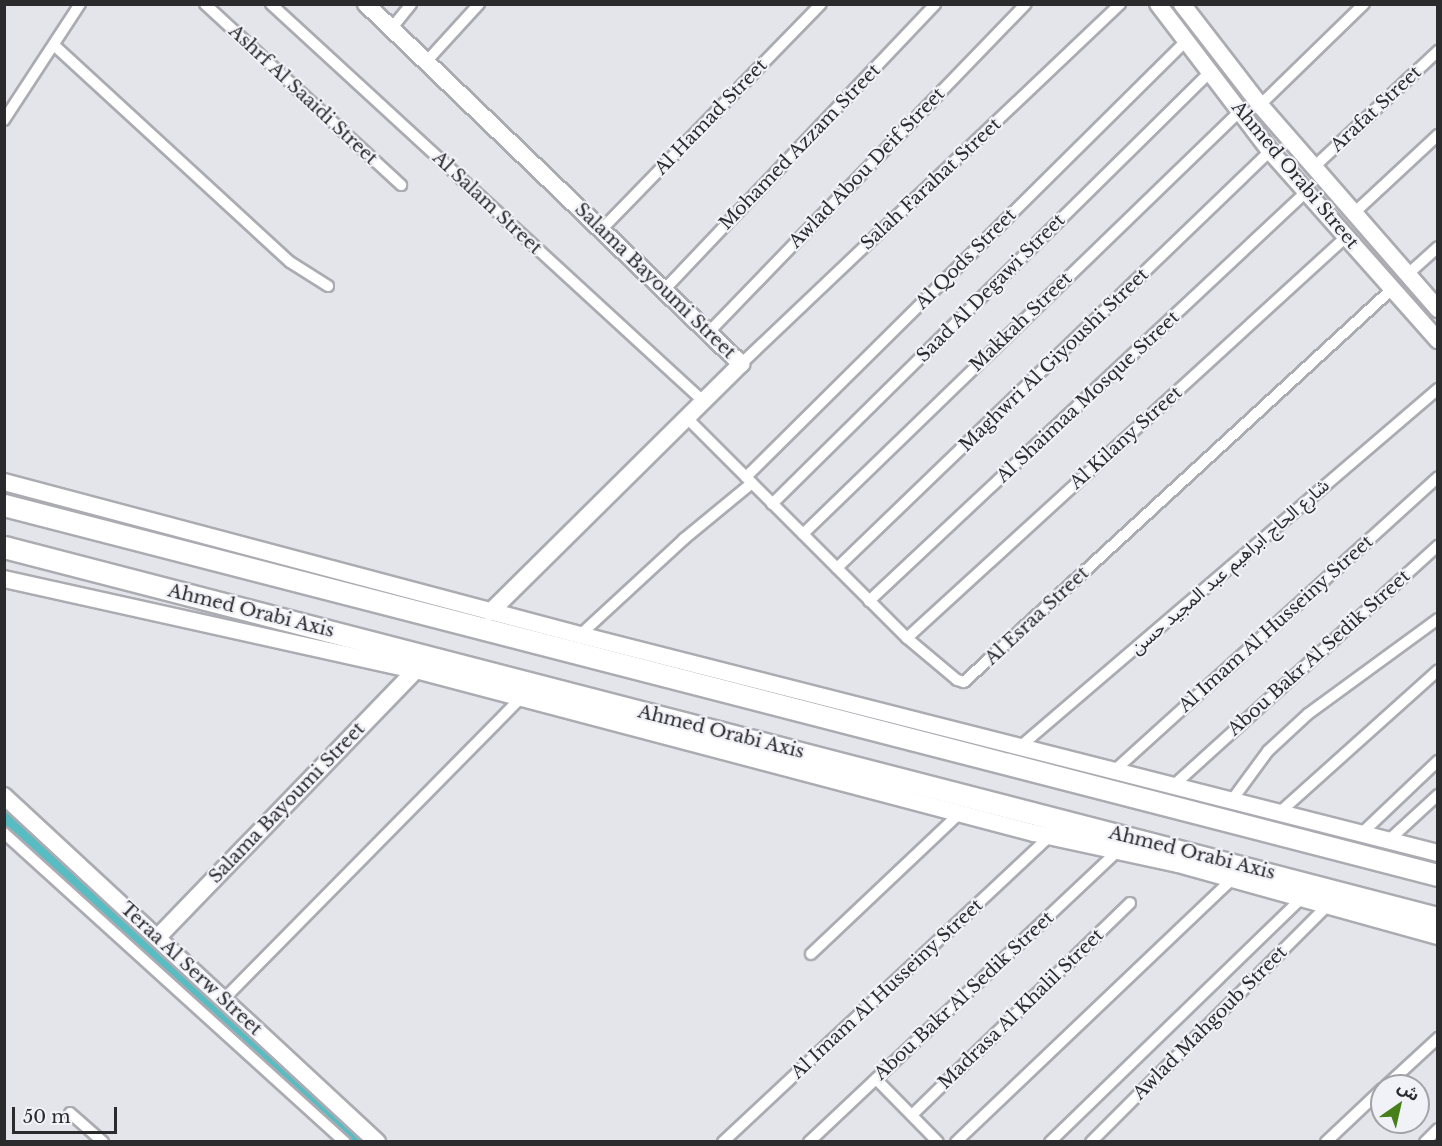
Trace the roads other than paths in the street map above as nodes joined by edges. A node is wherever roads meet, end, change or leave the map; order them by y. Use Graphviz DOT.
graph roads {
  1 [pos="80,4"];
  2 [pos="205,4"];
  3 [pos="271,4"];
  4 [pos="366,4"];
  5 [pos="411,4"];
  6 [pos="479,4"];
  7 [pos="821,4"];
  8 [pos="935,4"];
  9 [pos="1026,4"];
  10 [pos="1120,4"];
  11 [pos="1158,4"];
  12 [pos="1182,4"];
  13 [pos="1364,4"];
  14 [pos="391,28"];
  15 [pos="1186,41"];
  16 [pos="55,46"];
  17 [pos="1437,51"];
  18 [pos="426,62"];
  19 [pos="1210,72"];
  20 [pos="1260,105"];
  21 [pos="1240,111"];
  22 [pos="6,112"];
  23 [pos="1437,135"];
  24 [pos="1270,151"];
  25 [pos="1314,167"];
  26 [pos="401,185"];
  27 [pos="1306,192"];
  28 [pos="1338,195"];
  29 [pos="1322,211"];
  30 [pos="1354,213"];
  31 [pos="601,230"];
  32 [pos="1346,237"];
  33 [pos="1437,247"];
  34 [pos="1408,274"];
  35 [pos="328,286"];
  36 [pos="1392,289"];
  37 [pos="664,290"];
  38 [pos="1437,309"];
  39 [pos="709,332"];
  40 [pos="1437,340"];
  41 [pos="741,364"];
  42 [pos="1437,389"];
  43 [pos="703,401"];
  44 [pos="687,418"];
  45 [pos="1437,477"];
  46 [pos="749,480"];
  47 [pos="4,482"];
  48 [pos="772,504"];
  49 [pos="4,505"];
  50 [pos="803,534"];
  51 [pos="1437,546"];
  52 [pos="4,548"];
  53 [pos="837,568"];
  54 [pos="4,579"];
  55 [pos="869,601"];
  56 [pos="490,612"];
  57 [pos="1437,619"];
  58 [pos="580,635"];
  59 [pos="907,638"];
  60 [pos="416,670"];
  61 [pos="1437,670"];
  62 [pos="521,698"];
  63 [pos="1022,745"];
  64 [pos="1437,760"];
  65 [pos="1115,770"];
  66 [pos="1174,785"];
  67 [pos="1437,795"];
  68 [pos="4,796"];
  69 [pos="1232,800"];
  70 [pos="1280,812"];
  71 [pos="960,813"];
  72 [pos="4,833"];
  73 [pos="1362,833"];
  74 [pos="1050,836"];
  75 [pos="1389,840"];
  76 [pos="1118,851"];
  77 [pos="1437,853"];
  78 [pos="1437,875"];
  79 [pos="1232,879"];
  80 [pos="1302,898"];
  81 [pos="1130,903"];
  82 [pos="1328,905"];
  83 [pos="1437,918"];
  84 [pos="1437,936"];
  85 [pos="158,937"];
  86 [pos="811,954"];
  87 [pos="224,999"];
  88 [pos="1437,1038"];
  89 [pos="1399,1074"];
  90 [pos="876,1078"];
  91 [pos="1370,1100"];
  92 [pos="70,1113"];
  93 [pos="912,1115"];
  94 [pos="1437,1129"];
  95 [pos="103,1142"];
  96 [pos="345,1142"];
  97 [pos="377,1142"];
  98 [pos="723,1142"];
  99 [pos="809,1142"];
  100 [pos="938,1142"];
  101 [pos="956,1142"];
  102 [pos="1050,1142"];
  103 [pos="1091,1142"];
  104 [pos="1326,1142"];
  105 [pos="1425,1142"];
  1 -- 16 [label="street"];
  2 -- 26 [label="street, Ashrf Al Saaidi Street"];
  3 -- 43 [label="street, Al Salam Street"];
  4 -- 14 [label="street, Salama Bayoumi Street"];
  5 -- 14 [label="street"];
  6 -- 18 [label="street"];
  7 -- 31 [label="street, Al Hamad Street"];
  8 -- 37 [label="street, Mohamed Azzam Street"];
  9 -- 39 [label="street, Awlad Abou Deif Street"];
  10 -- 41 [label="street, Salah Farahat Street"];
  11 -- 15 [label="street, Ahmed Orabi Street"];
  12 -- 20 [label="street, Ahmed Orabi Street"];
  13 -- 20 [label="street"];
  14 -- 18 [label="street, Salama Bayoumi Street"];
  15 -- 19 [label="street, Ahmed Orabi Street"];
  15 -- 46 [label="street, Al Qods Street"];
  16 -- 22 [label="street"];
  16 -- 35 [label="street"];
  17 -- 25 [label="street, Arafat Street"];
  18 -- 31 [label="street, Salama Bayoumi Street"];
  19 -- 21 [label="street, Ahmed Orabi Street"];
  19 -- 48 [label="street, Saad Al Degawi Street"];
  20 -- 25 [label="street, Ahmed Orabi Street"];
  21 -- 24 [label="street, Ahmed Orabi Street"];
  21 -- 50 [label="street, Makkah Street"];
  23 -- 30 [label="street"];
  24 -- 27 [label="street, Ahmed Orabi Street"];
  24 -- 53 [label="street, Maghwri Al Giyoushi Street"];
  25 -- 28 [label="street, Ahmed Orabi Street"];
  27 -- 29 [label="street, Ahmed Orabi Street"];
  27 -- 55 [label="street, Al Shaimaa Mosque Street"];
  28 -- 29 [label="street"];
  28 -- 30 [label="street, Ahmed Orabi Street"];
  29 -- 32 [label="street, Ahmed Orabi Street"];
  30 -- 34 [label="street, Ahmed Orabi Street"];
  31 -- 37 [label="street, Salama Bayoumi Street"];
  32 -- 36 [label="street, Ahmed Orabi Street"];
  32 -- 59 [label="street, Al Kilany Street"];
  33 -- 34 [label="street"];
  34 -- 38 [label="street, Ahmed Orabi Street"];
  36 -- 40 [label="street, Ahmed Orabi Street"];
  36 -- 59 [label="street, Al Esraa Street"];
  37 -- 39 [label="street, Salama Bayoumi Street"];
  39 -- 41 [label="street, Salama Bayoumi Street"];
  41 -- 43 [label="street, Salama Bayoumi Street"];
  42 -- 63 [label="street, شارع الحاج ابراهيم عبد المجيد حسن"];
  43 -- 44 [label="street, Salama Bayoumi Street"];
  44 -- 46 [label="street, Al Esraa Street"];
  44 -- 56 [label="street, Salama Bayoumi Street"];
  45 -- 65 [label="street, Al Imam Al Husseiny Street"];
  46 -- 48 [label="street, Al Esraa Street"];
  46 -- 58 [label="street, Al Qods Street"];
  47 -- 56 [label="street"];
  48 -- 50 [label="street, Al Esraa Street"];
  49 -- 78 [label="highway"];
  50 -- 53 [label="street, Al Esraa Street"];
  51 -- 66 [label="street, Abou Bakr Al Sedik Street"];
  52 -- 83 [label="highway, Ahmed Orabi Axis"];
  53 -- 55 [label="street, Al Esraa Street"];
  54 -- 60 [label="street"];
  55 -- 59 [label="street, Al Esraa Street"];
  56 -- 58 [label="street"];
  57 -- 69 [label="street"];
  58 -- 63 [label="street"];
  60 -- 62 [label="street"];
  60 -- 85 [label="street, Salama Bayoumi Street"];
  61 -- 70 [label="street"];
  62 -- 71 [label="street"];
  62 -- 87 [label="street"];
  63 -- 65 [label="street"];
  64 -- 73 [label="street"];
  65 -- 66 [label="street"];
  66 -- 69 [label="street"];
  67 -- 75 [label="street"];
  68 -- 85 [label="street, Teraa Al Serw Street"];
  69 -- 70 [label="street"];
  70 -- 73 [label="street"];
  71 -- 74 [label="street"];
  71 -- 86 [label="street"];
  72 -- 96 [label="street, Teraa Al Serw Street"];
  73 -- 75 [label="street"];
  74 -- 76 [label="street"];
  74 -- 98 [label="street, Al Imam Al Husseiny Street"];
  75 -- 77 [label="street"];
  76 -- 79 [label="street"];
  76 -- 90 [label="street, Abou Bakr Al Sedik Street"];
  79 -- 80 [label="street"];
  79 -- 101 [label="street"];
  80 -- 82 [label="street"];
  80 -- 102 [label="street"];
  81 -- 93 [label="street, Madrasa Al Khalil Street"];
  82 -- 84 [label="street"];
  82 -- 103 [label="street, Awlad Mahgoub Street"];
  85 -- 87 [label="street, Teraa Al Serw Street"];
  87 -- 97 [label="street, Teraa Al Serw Street"];
  88 -- 89 [label="street"];
  90 -- 93 [label="street"];
  90 -- 99 [label="street, Abou Bakr Al Sedik Street"];
  91 -- 104 [label="street"];
  92 -- 95 [label="street"];
  93 -- 100 [label="street"];
  94 -- 105 [label="street"];
}
